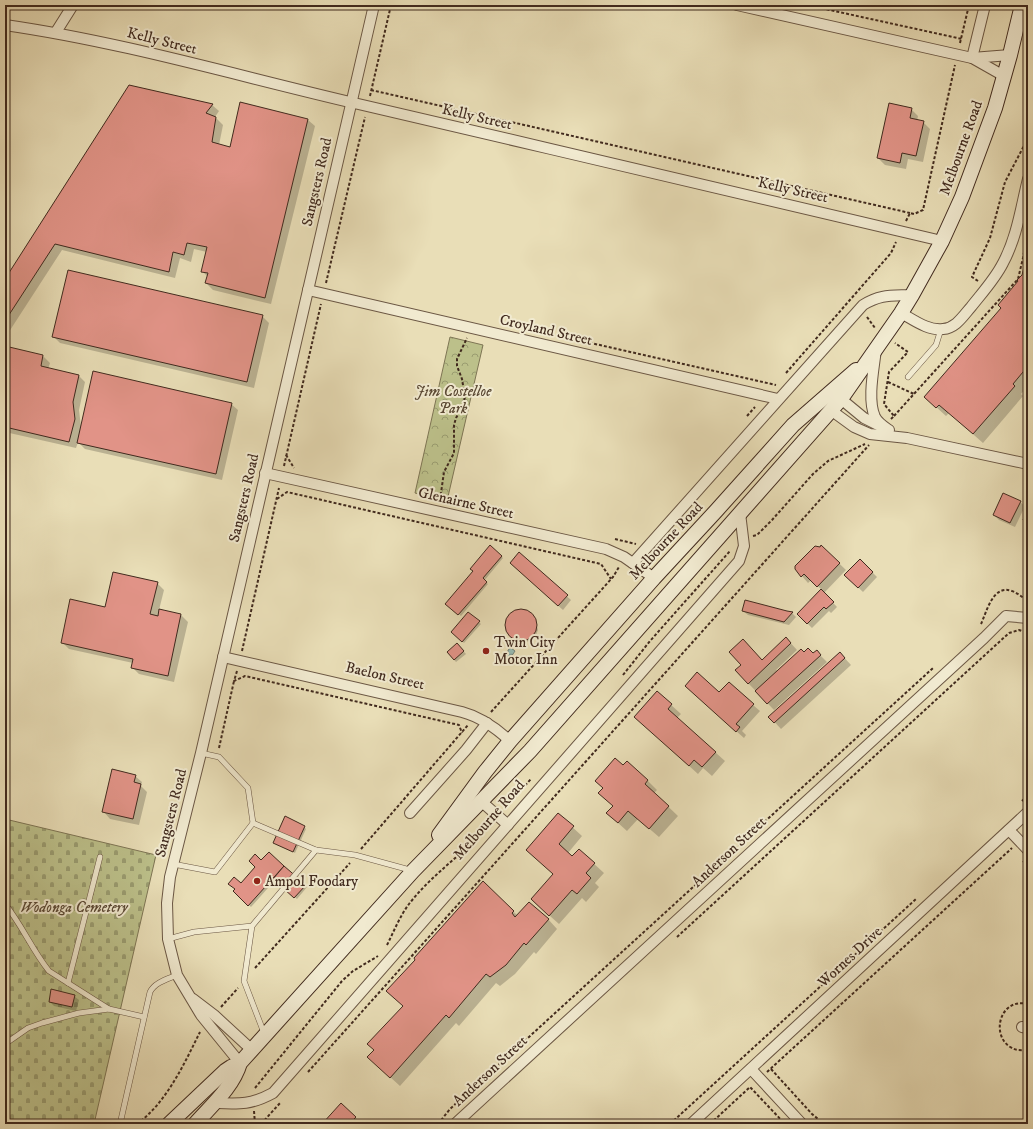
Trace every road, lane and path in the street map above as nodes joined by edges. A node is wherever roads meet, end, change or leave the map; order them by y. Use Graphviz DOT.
graph roads {
  1 [pos="73,5"];
  2 [pos="374,5"];
  3 [pos="391,5"];
  4 [pos="737,5"];
  5 [pos="807,5"];
  6 [pos="970,5"];
  7 [pos="984,5"];
  8 [pos="1022,5"];
  9 [pos="759,7"];
  10 [pos="5,25"];
  11 [pos="56,32"];
  12 [pos="962,39"];
  13 [pos="958,55"];
  14 [pos="1010,55"];
  15 [pos="972,58"];
  16 [pos="1004,76"];
  17 [pos="372,90"];
  18 [pos="350,102"];
  19 [pos="367,106"];
  20 [pos="1028,138"];
  21 [pos="1028,179"];
  22 [pos="910,213"];
  23 [pos="901,231"];
  24 [pos="942,241"];
  25 [pos="986,289"];
  26 [pos="308,290"];
  27 [pos="323,294"];
  28 [pos="912,296"];
  29 [pos="901,313"];
  30 [pos="470,328"];
  31 [pos="941,329"];
  32 [pos="876,349"];
  33 [pos="868,360"];
  34 [pos="786,373"];
  35 [pos="908,377"];
  36 [pos="888,382"];
  37 [pos="776,385"];
  38 [pos="914,394"];
  39 [pos="827,395"];
  40 [pos="766,396"];
  41 [pos="778,399"];
  42 [pos="842,399"];
  43 [pos="832,411"];
  44 [pos="746,418"];
  45 [pos="888,430"];
  46 [pos="907,438"];
  47 [pos="872,441"];
  48 [pos="1028,464"];
  49 [pos="265,473"];
  50 [pos="281,477"];
  51 [pos="276,499"];
  52 [pos="440,500"];
  53 [pos="716,511"];
  54 [pos="736,518"];
  55 [pos="636,544"];
  56 [pos="624,557"];
  57 [pos="633,563"];
  58 [pos="654,578"];
  59 [pos="611,579"];
  60 [pos="1028,601"];
  61 [pos="1028,618"];
  62 [pos="981,624"];
  63 [pos="1028,633"];
  64 [pos="223,657"];
  65 [pos="240,661"];
  66 [pos="934,668"];
  67 [pos="234,681"];
  68 [pos="484,721"];
  69 [pos="462,732"];
  70 [pos="510,742"];
  71 [pos="530,751"];
  72 [pos="201,753"];
  73 [pos="217,756"];
  74 [pos="1028,795"];
  75 [pos="482,802"];
  76 [pos="1019,805"];
  77 [pos="1028,812"];
  78 [pos="410,813"];
  79 [pos="253,823"];
  80 [pos="508,825"];
  81 [pos="1009,830"];
  82 [pos="1019,840"];
  83 [pos="316,850"];
  84 [pos="1028,850"];
  85 [pos="356,856"];
  86 [pos="100,857"];
  87 [pos="173,864"];
  88 [pos="413,871"];
  89 [pos="920,895"];
  90 [pos="5,904"];
  91 [pos="252,926"];
  92 [pos="168,939"];
  93 [pos="672,941"];
  94 [pos="178,975"];
  95 [pos="244,981"];
  96 [pos="68,983"];
  97 [pos="188,996"];
  98 [pos="109,1009"];
  99 [pos="214,1014"];
  100 [pos="144,1017"];
  101 [pos="206,1022"];
  102 [pos="265,1036"];
  103 [pos="5,1044"];
  104 [pos="252,1050"];
  105 [pos="240,1063"];
  106 [pos="751,1069"];
  107 [pos="771,1069"];
  108 [pos="304,1076"];
  109 [pos="760,1078"];
  110 [pos="750,1087"];
  111 [pos="283,1100"];
  112 [pos="212,1106"];
  113 [pos="120,1124"];
  114 [pos="137,1124"];
  115 [pos="170,1124"];
  116 [pos="195,1124"];
  117 [pos="204,1124"];
  118 [pos="262,1124"];
  119 [pos="438,1124"];
  120 [pos="455,1124"];
  121 [pos="670,1124"];
  122 [pos="691,1124"];
  123 [pos="710,1124"];
  124 [pos="785,1124"];
  125 [pos="802,1124"];
  126 [pos="824,1124"];
  1 -- 11 [label="street"];
  2 -- 18 [label="street, Sangsters Road"];
  3 -- 17 [label="path"];
  4 -- 9 [label="street"];
  5 -- 12 [label="path"];
  6 -- 12 [label="path"];
  7 -- 15 [label="street"];
  8 -- 14 [label="main road, Melbourne Road"];
  9 -- 13 [label="street"];
  10 -- 11 [label="street, Kelly Street"];
  11 -- 18 [label="street, Kelly Street"];
  12 -- 13 [label="path"];
  13 -- 15 [label="street"];
  13 -- 22 [label="path"];
  14 -- 15 [label="street"];
  14 -- 16 [label="main road, Melbourne Road"];
  15 -- 16 [label="street"];
  16 -- 24 [label="main road, Melbourne Road"];
  17 -- 19 [label="path"];
  17 -- 22 [label="path"];
  18 -- 19 [label="street, Kelly Street"];
  18 -- 26 [label="street, Sangsters Road"];
  19 -- 23 [label="street, Kelly Street"];
  19 -- 27 [label="path"];
  20 -- 25 [label="path"];
  21 -- 25 [label="street"];
  22 -- 23 [label="path"];
  23 -- 24 [label="street, Kelly Street"];
  23 -- 34 [label="path"];
  24 -- 28 [label="main road, Melbourne Road"];
  25 -- 31 [label="street"];
  26 -- 27 [label="street, Croyland Street"];
  26 -- 49 [label="street, Sangsters Road"];
  27 -- 30 [label="street, Croyland Street"];
  27 -- 50 [label="path"];
  28 -- 29 [label="main road, Melbourne Road"];
  28 -- 41 [label="street, Melbourne Road"];
  29 -- 31 [label="street"];
  29 -- 32 [label="main road, Melbourne Road"];
  30 -- 40 [label="street, Croyland Street"];
  30 -- 52 [label="path"];
  31 -- 35 [label="lane"];
  32 -- 33 [label="main road, Melbourne Road"];
  32 -- 45 [label="street"];
  33 -- 39 [label="main road, Melbourne Road"];
  33 -- 42 [label="main road, Melbourne Road"];
  36 -- 38 [label="path"];
  37 -- 40 [label="path"];
  39 -- 42 [label="main road"];
  39 -- 43 [label="main road"];
  39 -- 53 [label="main road, Melbourne Road"];
  40 -- 41 [label="street, Croyland Street"];
  40 -- 44 [label="path"];
  41 -- 57 [label="street, Melbourne Road"];
  42 -- 43 [label="main road, Melbourne Road"];
  42 -- 45 [label="street"];
  43 -- 46 [label="street"];
  43 -- 54 [label="main road, Melbourne Road"];
  45 -- 46 [label="street"];
  46 -- 48 [label="street"];
  47 -- 108 [label="path"];
  49 -- 50 [label="street, Glenairne Street"];
  49 -- 64 [label="street, Sangsters Road"];
  50 -- 51 [label="path"];
  50 -- 56 [label="street, Glenairne Street"];
  51 -- 59 [label="path"];
  51 -- 65 [label="path"];
  53 -- 54 [label="main road"];
  53 -- 58 [label="main road, Melbourne Road"];
  54 -- 71 [label="main road, Melbourne Road"];
  54 -- 80 [label="street, Melbourne Road"];
  55 -- 56 [label="path"];
  56 -- 57 [label="street, Glenairne Street"];
  56 -- 59 [label="path"];
  57 -- 58 [label="street, Glenairne Street"];
  58 -- 70 [label="main road, Melbourne Road"];
  59 -- 68 [label="path"];
  60 -- 62 [label="path"];
  61 -- 120 [label="street, Anderson Street"];
  63 -- 93 [label="path"];
  64 -- 65 [label="street, Baelon Street"];
  64 -- 72 [label="street, Sangsters Road"];
  65 -- 67 [label="path"];
  65 -- 68 [label="street, Baelon Street"];
  66 -- 119 [label="path"];
  67 -- 69 [label="path"];
  67 -- 73 [label="path"];
  68 -- 69 [label="path"];
  68 -- 70 [label="street, Baelon Street"];
  68 -- 78 [label="street"];
  69 -- 85 [label="path"];
  70 -- 71 [label="main road, Baelon Street"];
  70 -- 88 [label="main road, Melbourne Road"];
  71 -- 75 [label="main road, Melbourne Road"];
  72 -- 73 [label="lane"];
  72 -- 87 [label="street, Sangsters Road"];
  73 -- 79 [label="lane"];
  74 -- 76 [label="path"];
  75 -- 80 [label="street"];
  75 -- 88 [label="main road, Melbourne Road"];
  77 -- 81 [label="street, Wornes Drive"];
  79 -- 83 [label="lane"];
  79 -- 87 [label="lane"];
  80 -- 112 [label="street, Melbourne Road"];
  81 -- 82 [label="street"];
  81 -- 106 [label="street, Wornes Drive"];
  82 -- 84 [label="street"];
  82 -- 107 [label="path"];
  83 -- 85 [label="lane"];
  83 -- 91 [label="lane"];
  85 -- 88 [label="lane"];
  85 -- 95 [label="path"];
  86 -- 96 [label="lane"];
  87 -- 92 [label="street, Sangsters Road"];
  88 -- 102 [label="main road, Melbourne Road"];
  89 -- 121 [label="path"];
  90 -- 96 [label="lane"];
  91 -- 92 [label="lane"];
  91 -- 95 [label="lane"];
  92 -- 94 [label="street, Sangsters Road"];
  94 -- 97 [label="street, Sangsters Road"];
  94 -- 100 [label="lane"];
  95 -- 99 [label="path"];
  95 -- 102 [label="lane"];
  96 -- 98 [label="lane"];
  97 -- 99 [label="street, Sangsters Road"];
  97 -- 101 [label="street, Sangsters Road"];
  98 -- 100 [label="lane"];
  98 -- 103 [label="lane"];
  99 -- 104 [label="street, Sangsters Road"];
  100 -- 113 [label="lane"];
  101 -- 105 [label="street, Sangsters Road"];
  101 -- 114 [label="path"];
  102 -- 104 [label="main road, Melbourne Road"];
  104 -- 105 [label="main road, Melbourne Road"];
  105 -- 112 [label="main road, Melbourne Road"];
  105 -- 115 [label="main road, Melbourne Road"];
  106 -- 109 [label="street"];
  106 -- 122 [label="street, Wornes Drive"];
  107 -- 109 [label="path"];
  107 -- 126 [label="path"];
  109 -- 110 [label="path"];
  109 -- 125 [label="street"];
  110 -- 123 [label="path"];
  110 -- 124 [label="path"];
  111 -- 118 [label="path"];
  112 -- 116 [label="main road, Melbourne Road"];
  112 -- 117 [label="main road"];
}
